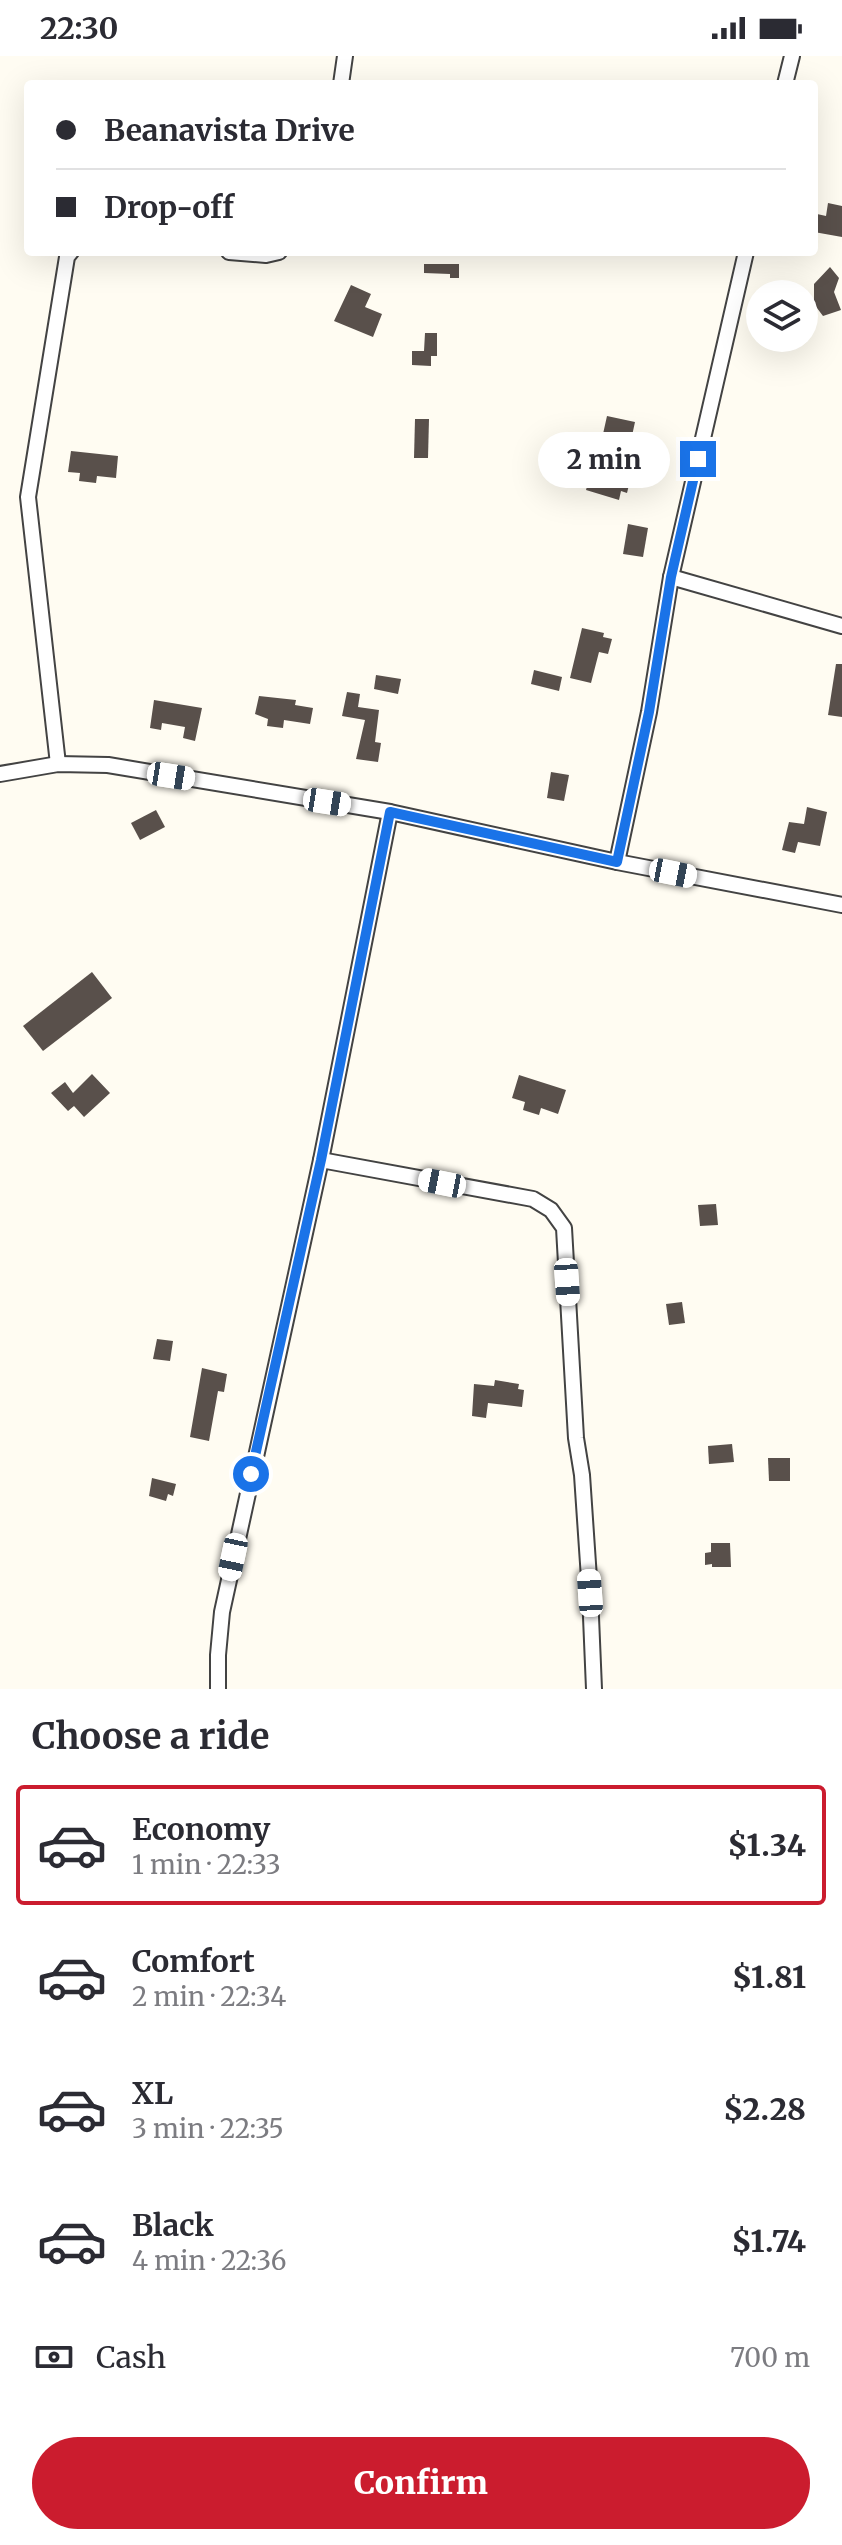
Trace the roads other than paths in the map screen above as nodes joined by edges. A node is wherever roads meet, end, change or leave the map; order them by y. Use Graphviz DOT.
graph roads {
  1 [pos="345,56"];
  2 [pos="792,56"];
  3 [pos="342,80"];
  4 [pos="786,80"];
  5 [pos="68,256"];
  6 [pos="745,256"];
  7 [pos="671,577"];
  8 [pos="842,626"];
  9 [pos="58,764"];
  10 [pos="0,774"];
  11 [pos="390,812"];
  12 [pos="617,862"];
  13 [pos="842,905"];
  14 [pos="321,1160"];
  15 [pos="218,1689"];
  16 [pos="594,1689"];
  1 -- 3 [label="street"];
  2 -- 4 [label="street"];
  5 -- 9 [label="street"];
  6 -- 7 [label="street"];
  7 -- 8 [label="street"];
  7 -- 12 [label="street"];
  9 -- 10 [label="street"];
  9 -- 11 [label="street"];
  11 -- 12 [label="street"];
  11 -- 14 [label="street"];
  12 -- 13 [label="street"];
  14 -- 15 [label="street"];
  14 -- 16 [label="street"];
}
